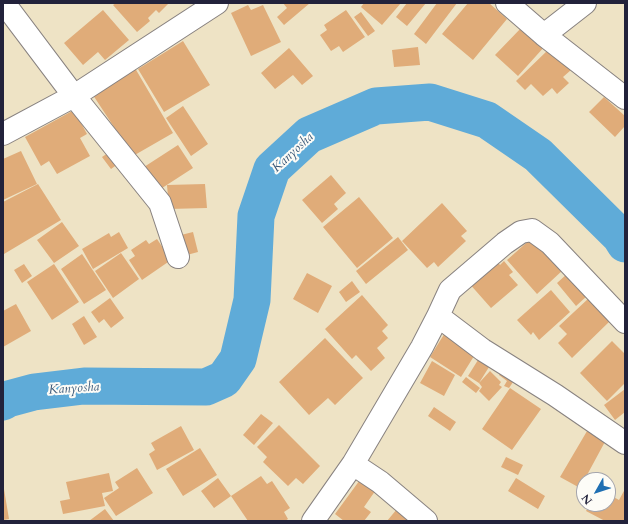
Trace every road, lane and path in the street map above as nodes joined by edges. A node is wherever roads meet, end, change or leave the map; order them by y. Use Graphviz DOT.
graph roads {
  1 [pos="4,3"];
  2 [pos="217,3"];
  3 [pos="507,3"];
  4 [pos="585,3"];
  5 [pos="544,35"];
  6 [pos="74,96"];
  7 [pos="625,98"];
  8 [pos="3,134"];
  9 [pos="178,257"];
  10 [pos="438,316"];
  11 [pos="625,322"];
  12 [pos="625,443"];
  13 [pos="353,464"];
  14 [pos="312,521"];
  15 [pos="426,521"];
  1 -- 6 [label="street"];
  2 -- 6 [label="street"];
  3 -- 5 [label="street"];
  4 -- 5 [label="street"];
  5 -- 7 [label="street"];
  6 -- 8 [label="street"];
  6 -- 9 [label="street"];
  10 -- 11 [label="street"];
  10 -- 12 [label="street"];
  10 -- 13 [label="street"];
  13 -- 14 [label="street"];
  13 -- 15 [label="street"];
}
